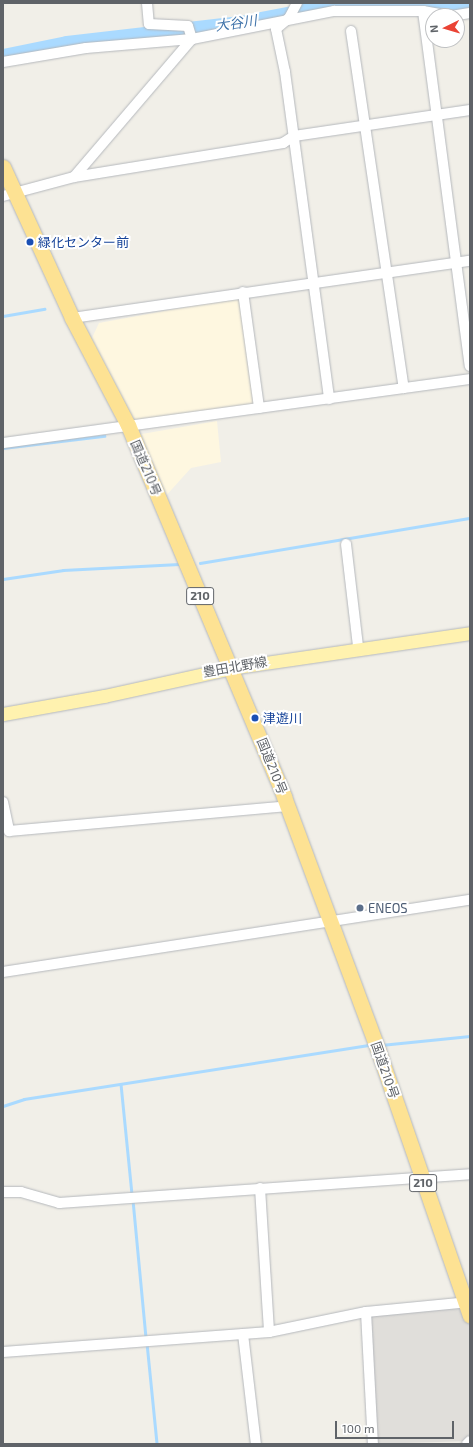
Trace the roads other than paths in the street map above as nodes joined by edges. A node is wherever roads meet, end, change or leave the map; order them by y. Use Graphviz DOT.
graph roads {
  1 [pos="147,3"];
  2 [pos="297,3"];
  3 [pos="424,11"];
  4 [pos="470,13"];
  5 [pos="289,18"];
  6 [pos="256,27"];
  7 [pos="276,29"];
  8 [pos="352,31"];
  9 [pos="192,39"];
  10 [pos="3,62"];
  11 [pos="470,110"];
  12 [pos="438,114"];
  13 [pos="365,125"];
  14 [pos="294,136"];
  15 [pos="3,167"];
  16 [pos="74,177"];
  17 [pos="9,195"];
  18 [pos="470,261"];
  19 [pos="455,263"];
  20 [pos="387,272"];
  21 [pos="312,282"];
  22 [pos="244,292"];
  23 [pos="72,318"];
  24 [pos="470,366"];
  25 [pos="470,379"];
  26 [pos="404,388"];
  27 [pos="330,399"];
  28 [pos="259,408"];
  29 [pos="128,425"];
  30 [pos="3,443"];
  31 [pos="346,544"];
  32 [pos="470,633"];
  33 [pos="358,646"];
  34 [pos="231,668"];
  35 [pos="3,714"];
  36 [pos="3,802"];
  37 [pos="288,806"];
  38 [pos="470,900"];
  39 [pos="331,920"];
  40 [pos="3,972"];
  41 [pos="470,1174"];
  42 [pos="421,1177"];
  43 [pos="260,1188"];
  44 [pos="3,1192"];
  45 [pos="468,1307"];
  46 [pos="366,1312"];
  47 [pos="269,1332"];
  48 [pos="243,1334"];
  49 [pos="3,1352"];
  50 [pos="470,1441"];
  51 [pos="256,1444"];
  52 [pos="373,1444"];
  53 [pos="467,1444"];
  1 -- 9 [label="street"];
  2 -- 5 [label="street"];
  3 -- 4 [label="street"];
  3 -- 5 [label="street"];
  3 -- 12 [label="street"];
  5 -- 6 [label="street"];
  5 -- 7 [label="street"];
  6 -- 7 [label="street"];
  6 -- 9 [label="street"];
  7 -- 14 [label="street"];
  8 -- 13 [label="street"];
  9 -- 10 [label="street"];
  9 -- 16 [label="street"];
  11 -- 12 [label="street"];
  12 -- 13 [label="street"];
  12 -- 19 [label="street"];
  13 -- 14 [label="street"];
  13 -- 20 [label="street"];
  14 -- 16 [label="street"];
  14 -- 21 [label="street"];
  15 -- 17 [label="highway, 国道210号 / 210"];
  16 -- 17 [label="street"];
  17 -- 23 [label="highway, 国道210号 / 210"];
  18 -- 19 [label="street"];
  19 -- 20 [label="street"];
  19 -- 24 [label="street"];
  20 -- 21 [label="street"];
  20 -- 26 [label="street"];
  21 -- 22 [label="street"];
  21 -- 27 [label="street"];
  22 -- 23 [label="street"];
  22 -- 28 [label="street"];
  23 -- 29 [label="highway, 国道210号 / 210"];
  25 -- 26 [label="street"];
  26 -- 27 [label="street"];
  27 -- 28 [label="street"];
  28 -- 29 [label="street"];
  29 -- 30 [label="street"];
  29 -- 34 [label="highway, 国道210号 / 210"];
  31 -- 33 [label="street"];
  32 -- 33 [label="main road, 豊田北野線"];
  33 -- 34 [label="main road, 豊田北野線"];
  34 -- 35 [label="main road, 豊田北野線"];
  34 -- 37 [label="highway, 国道210号 / 210"];
  36 -- 37 [label="street"];
  37 -- 39 [label="highway, 国道210号 / 210"];
  38 -- 39 [label="street"];
  39 -- 40 [label="street"];
  39 -- 42 [label="highway, 国道210号 / 210"];
  41 -- 42 [label="street"];
  42 -- 43 [label="street"];
  42 -- 45 [label="highway, 国道210号 / 210"];
  43 -- 44 [label="street"];
  43 -- 47 [label="street"];
  45 -- 46 [label="street"];
  46 -- 47 [label="street"];
  46 -- 52 [label="street"];
  47 -- 48 [label="street"];
  48 -- 49 [label="street"];
  48 -- 51 [label="street"];
  50 -- 53 [label="street"];
}
